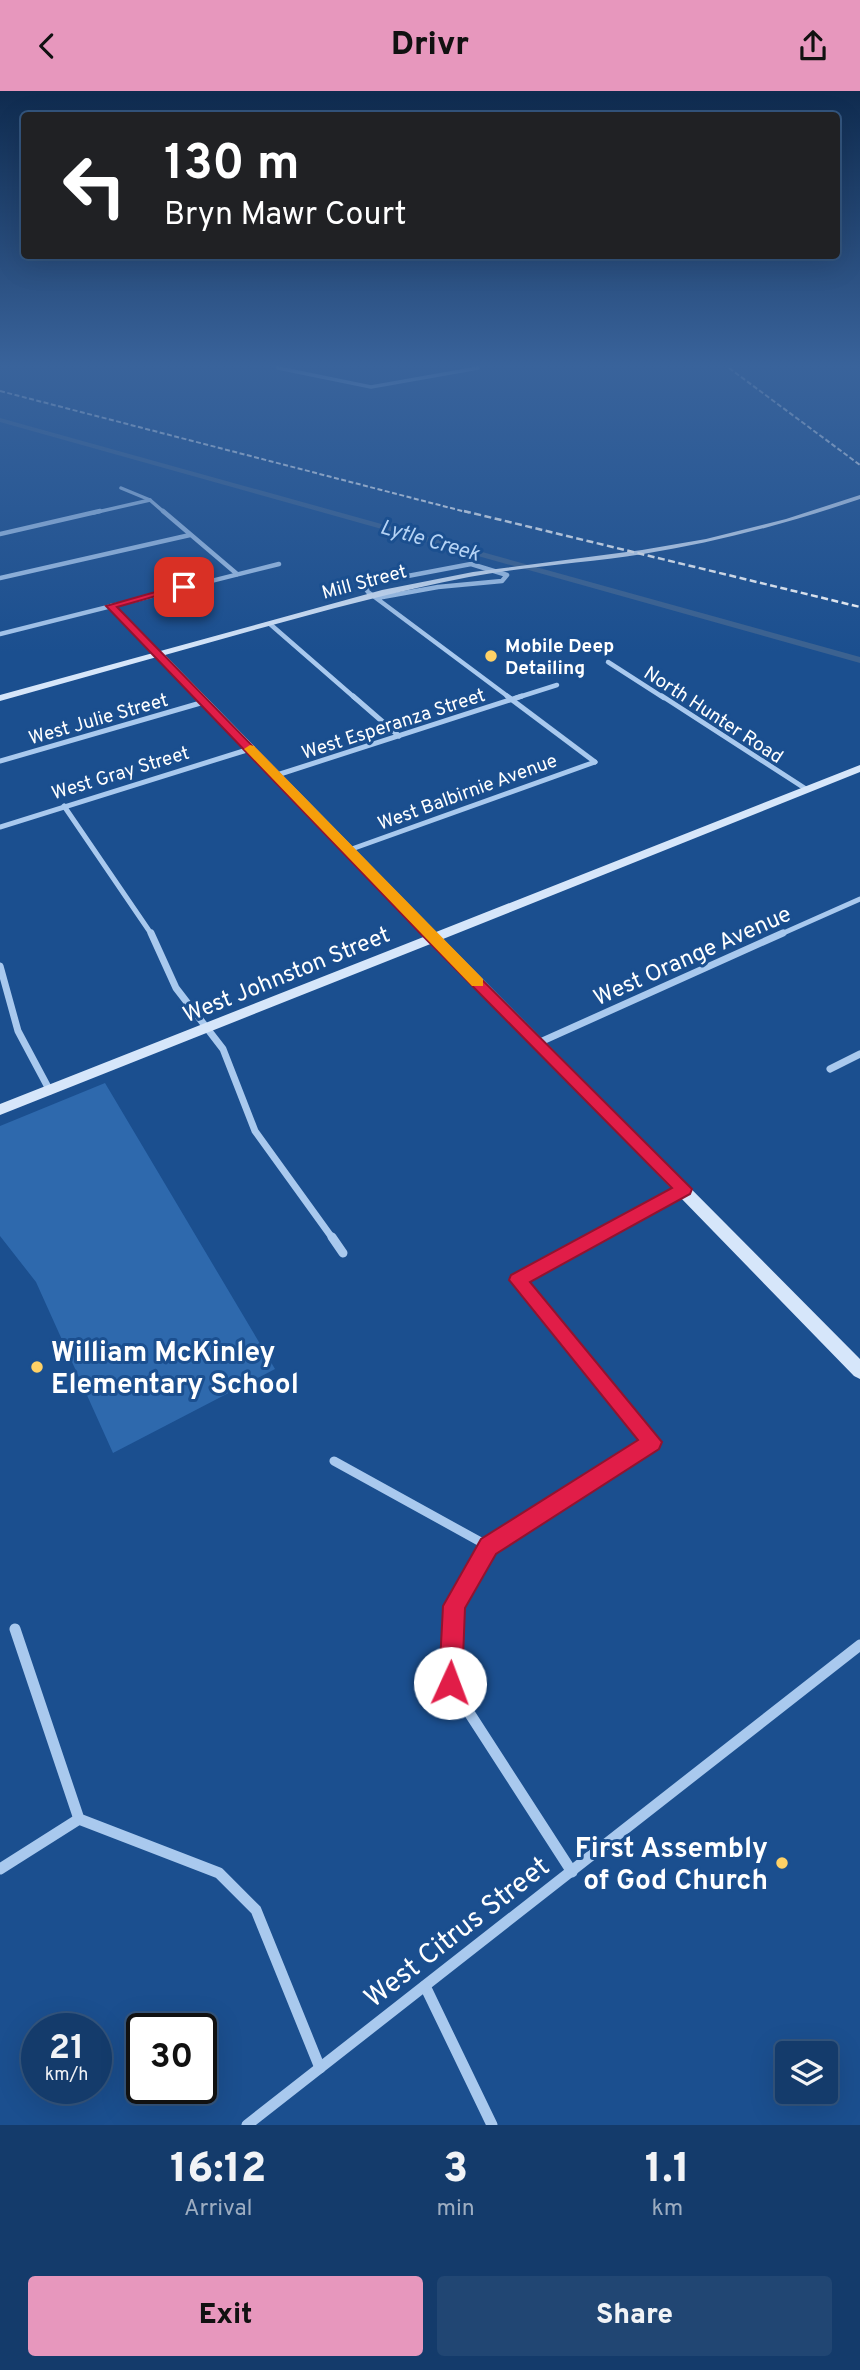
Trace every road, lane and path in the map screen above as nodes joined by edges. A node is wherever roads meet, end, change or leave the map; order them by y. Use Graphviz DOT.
graph roads {
  1 [pos="121,488"];
  2 [pos="860,497"];
  3 [pos="150,500"];
  4 [pos="0,534"];
  5 [pos="190,535"];
  6 [pos="279,564"];
  7 [pos="237,574"];
  8 [pos="0,578"];
  9 [pos="375,596"];
  10 [pos="111,606"];
  11 [pos="270,624"];
  12 [pos="0,634"];
  13 [pos="160,655"];
  14 [pos="608,662"];
  15 [pos="557,685"];
  16 [pos="0,698"];
  17 [pos="512,699"];
  18 [pos="204,702"];
  19 [pos="399,736"];
  20 [pos="250,749"];
  21 [pos="0,761"];
  22 [pos="860,768"];
  23 [pos="277,775"];
  24 [pos="806,789"];
  25 [pos="64,806"];
  26 [pos="0,827"];
  27 [pos="349,850"];
  28 [pos="860,899"];
  29 [pos="433,938"];
  30 [pos="0,966"];
  31 [pos="206,1028"];
  32 [pos="538,1043"];
  33 [pos="860,1054"];
  34 [pos="830,1069"];
  35 [pos="50,1091"];
  36 [pos="0,1110"];
  37 [pos="684,1189"];
  38 [pos="343,1253"];
  39 [pos="860,1371"];
  40 [pos="334,1461"];
  41 [pos="488,1546"];
  42 [pos="15,1629"];
  43 [pos="860,1645"];
  44 [pos="79,1819"];
  45 [pos="0,1868"];
  46 [pos="572,1872"];
  47 [pos="425,1986"];
  48 [pos="320,2069"];
  49 [pos="247,2125"];
  50 [pos="492,2125"];
  1 -- 3 [label="street"];
  2 -- 9 [label="street, Mill Street"];
  3 -- 4 [label="street"];
  3 -- 5 [label="street"];
  5 -- 7 [label="street"];
  5 -- 8 [label="street"];
  6 -- 7 [label="street"];
  7 -- 10 [label="street"];
  9 -- 9 [label="street"];
  9 -- 11 [label="street, Mill Street"];
  9 -- 17 [label="street"];
  10 -- 12 [label="street"];
  10 -- 13 [label="street"];
  11 -- 13 [label="street, Mill Street"];
  11 -- 19 [label="street"];
  13 -- 16 [label="street, Mill Street"];
  13 -- 18 [label="street"];
  14 -- 24 [label="street, North Hunter Road"];
  15 -- 17 [label="street, West Esperanza Street"];
  17 -- 19 [label="street, West Esperanza Street"];
  17 -- 27 [label="street, West Balbirnie Avenue"];
  18 -- 20 [label="street"];
  18 -- 21 [label="street, West Julie Street"];
  19 -- 23 [label="street, West Esperanza Street"];
  20 -- 23 [label="street"];
  20 -- 25 [label="street, West Gray Street"];
  22 -- 24 [label="street, West Johnston Street"];
  23 -- 27 [label="street"];
  24 -- 29 [label="street, West Johnston Street"];
  25 -- 26 [label="street, West Gray Street"];
  25 -- 31 [label="street"];
  27 -- 29 [label="street"];
  28 -- 32 [label="street, West Orange Avenue"];
  29 -- 31 [label="street, West Johnston Street"];
  29 -- 32 [label="street"];
  30 -- 35 [label="street"];
  31 -- 35 [label="street, West Johnston Street"];
  31 -- 38 [label="street"];
  32 -- 37 [label="street"];
  33 -- 34 [label="street"];
  35 -- 36 [label="street, West Johnston Street"];
  37 -- 39 [label="street"];
  37 -- 41 [label="street"];
  40 -- 41 [label="street"];
  41 -- 46 [label="street"];
  42 -- 44 [label="street"];
  43 -- 46 [label="street, West Citrus Street"];
  44 -- 45 [label="street"];
  44 -- 48 [label="street"];
  46 -- 47 [label="street, West Citrus Street"];
  47 -- 48 [label="street, West Citrus Street"];
  47 -- 50 [label="street"];
  48 -- 49 [label="street, West Citrus Street"];
}
